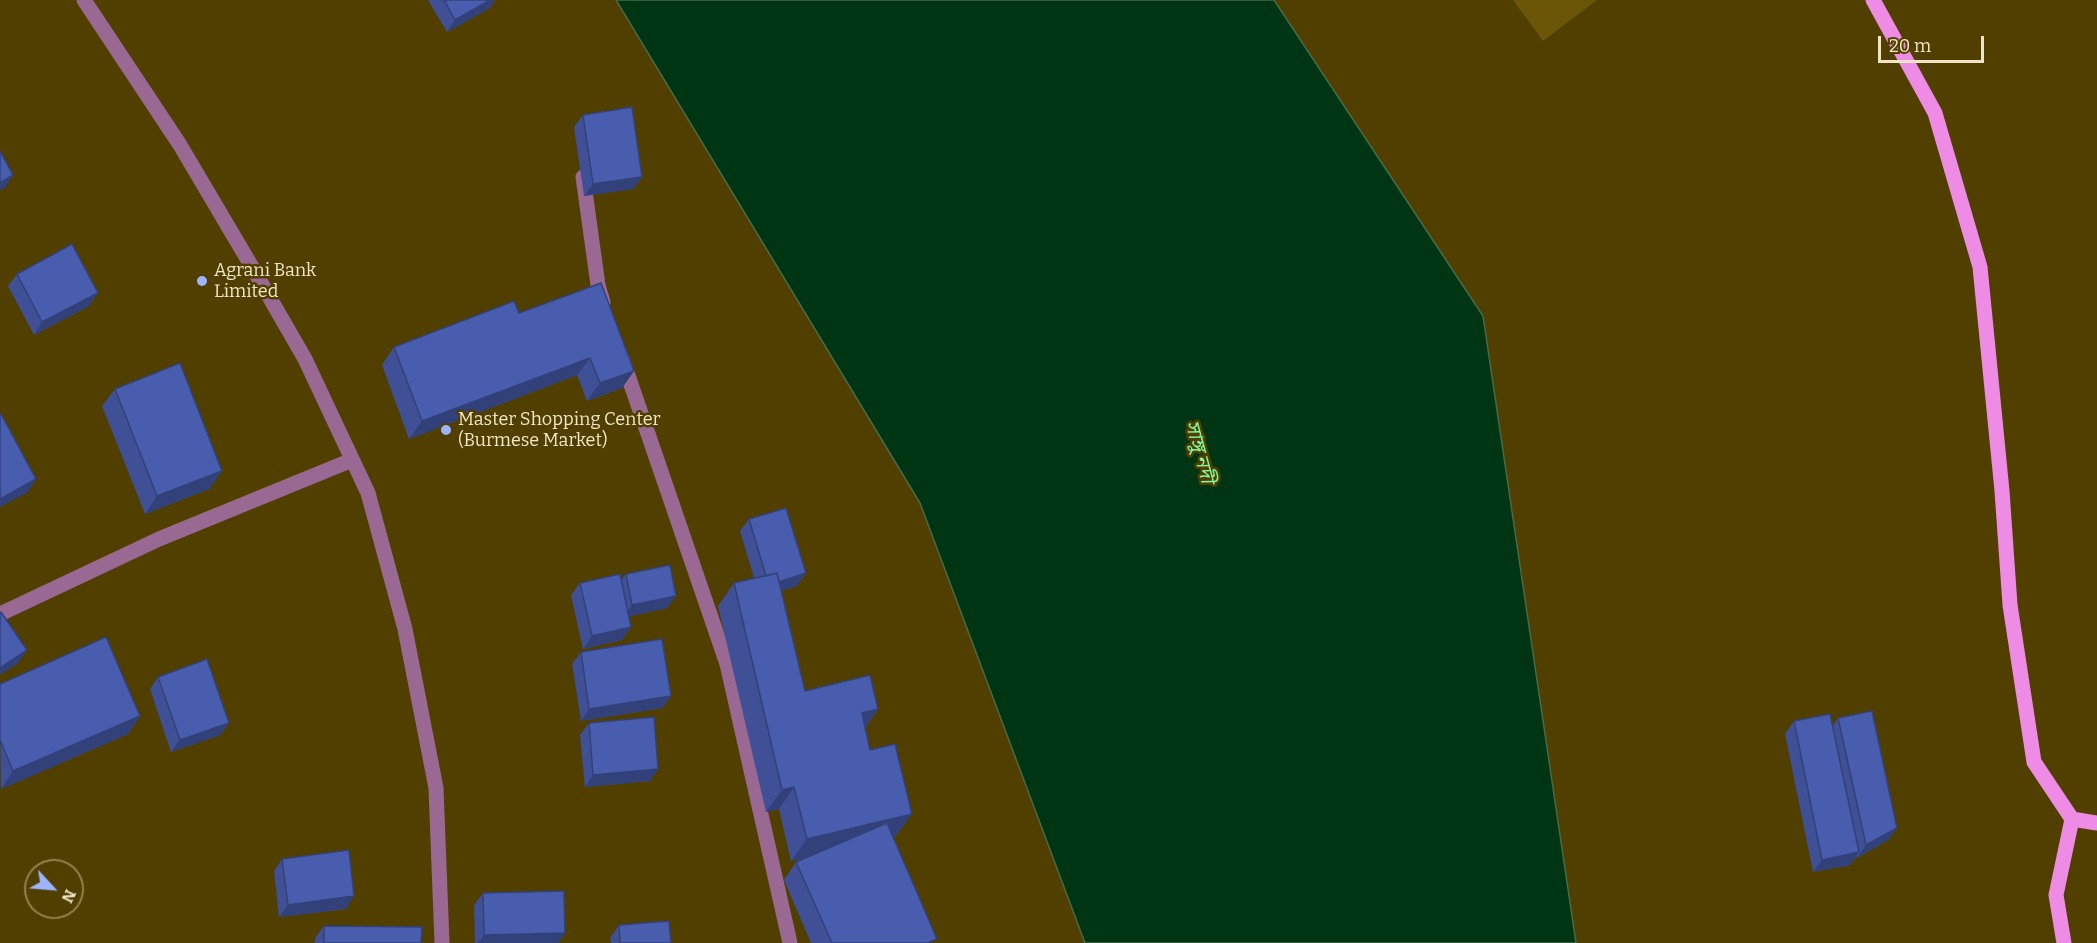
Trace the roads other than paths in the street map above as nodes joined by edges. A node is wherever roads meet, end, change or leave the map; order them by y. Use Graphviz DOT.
graph roads {
  1 [pos="84,0"];
  2 [pos="1873,0"];
  3 [pos="581,165"];
  4 [pos="609,319"];
  5 [pos="616,341"];
  6 [pos="352,460"];
  7 [pos="0,614"];
  8 [pos="2072,819"];
  9 [pos="2097,823"];
  10 [pos="442,943"];
  11 [pos="790,943"];
  12 [pos="2064,943"];
  1 -- 6 [label="street"];
  2 -- 8 [label="main road"];
  3 -- 4 [label="street"];
  5 -- 11 [label="street"];
  6 -- 7 [label="street"];
  6 -- 10 [label="street"];
  8 -- 9 [label="main road"];
  8 -- 12 [label="main road"];
}
